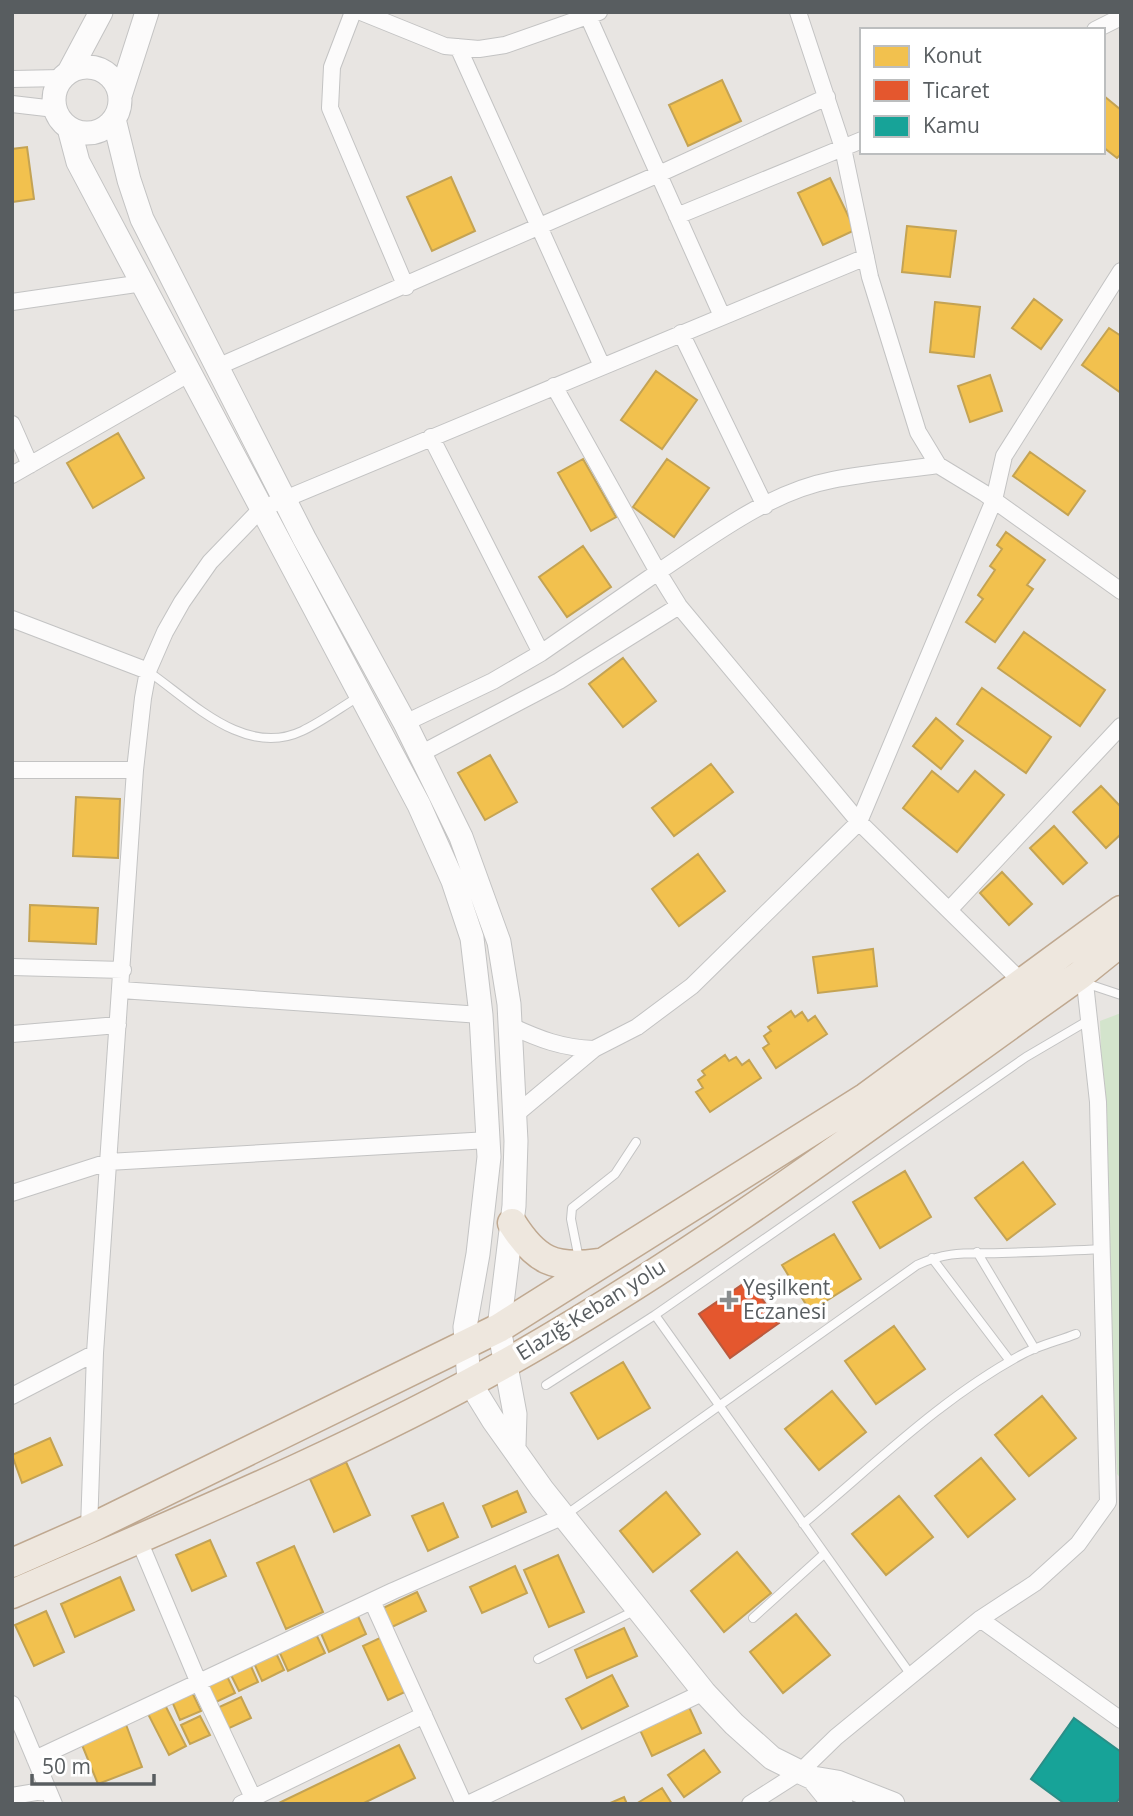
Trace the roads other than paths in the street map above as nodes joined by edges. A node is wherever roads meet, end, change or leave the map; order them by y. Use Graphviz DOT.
graph roads {
  1 [pos="100,12"];
  2 [pos="147,12"];
  3 [pos="353,12"];
  4 [pos="361,12"];
  5 [pos="798,12"];
  6 [pos="594,14"];
  7 [pos="1120,14"];
  8 [pos="1098,28"];
  9 [pos="458,47"];
  10 [pos="66,75"];
  11 [pos="12,79"];
  12 [pos="120,96"];
  13 [pos="827,97"];
  14 [pos="12,104"];
  15 [pos="55,109"];
  16 [pos="114,119"];
  17 [pos="69,128"];
  18 [pos="860,141"];
  19 [pos="843,148"];
  20 [pos="659,174"];
  21 [pos="677,216"];
  22 [pos="539,226"];
  23 [pos="866,257"];
  24 [pos="1121,271"];
  25 [pos="143,282"];
  26 [pos="406,286"];
  27 [pos="12,302"];
  28 [pos="722,316"];
  29 [pos="681,333"];
  30 [pos="602,366"];
  31 [pos="217,367"];
  32 [pos="192,372"];
  33 [pos="554,386"];
  34 [pos="12,424"];
  35 [pos="431,437"];
  36 [pos="30,465"];
  37 [pos="938,465"];
  38 [pos="12,475"];
  39 [pos="285,498"];
  40 [pos="994,500"];
  41 [pos="765,506"];
  42 [pos="261,509"];
  43 [pos="658,572"];
  44 [pos="1121,591"];
  45 [pos="679,607"];
  46 [pos="12,619"];
  47 [pos="541,653"];
  48 [pos="148,671"];
  49 [pos="360,695"];
  50 [pos="405,723"];
  51 [pos="1121,726"];
  52 [pos="420,754"];
  53 [pos="12,770"];
  54 [pos="135,770"];
  55 [pos="859,822"];
  56 [pos="949,910"];
  57 [pos="1121,910"];
  58 [pos="1121,942"];
  59 [pos="12,967"];
  60 [pos="123,970"];
  61 [pos="1082,979"];
  62 [pos="1023,983"];
  63 [pos="121,990"];
  64 [pos="1121,995"];
  65 [pos="481,1015"];
  66 [pos="1089,1020"];
  67 [pos="118,1025"];
  68 [pos="510,1026"];
  69 [pos="12,1034"];
  70 [pos="594,1049"];
  71 [pos="515,1115"];
  72 [pos="489,1140"];
  73 [pos="636,1142"];
  74 [pos="108,1162"];
  75 [pos="12,1194"];
  76 [pos="512,1223"];
  77 [pos="1101,1250"];
  78 [pos="977,1252"];
  79 [pos="932,1258"];
  80 [pos="592,1263"];
  81 [pos="655,1315"];
  82 [pos="499,1328"];
  83 [pos="1076,1334"];
  84 [pos="467,1344"];
  85 [pos="1035,1349"];
  86 [pos="95,1353"];
  87 [pos="1010,1361"];
  88 [pos="505,1363"];
  89 [pos="469,1381"];
  90 [pos="546,1385"];
  91 [pos="12,1396"];
  92 [pos="718,1407"];
  93 [pos="514,1445"];
  94 [pos="1114,1506"];
  95 [pos="564,1516"];
  96 [pos="803,1524"];
  97 [pos="89,1529"];
  98 [pos="138,1538"];
  99 [pos="824,1554"];
  100 [pos="12,1563"];
  101 [pos="12,1594"];
  102 [pos="372,1601"];
  103 [pos="639,1609"];
  104 [pos="753,1618"];
  105 [pos="980,1619"];
  106 [pos="538,1659"];
  107 [pos="911,1675"];
  108 [pos="198,1681"];
  109 [pos="704,1692"];
  110 [pos="12,1704"];
  111 [pos="424,1715"];
  112 [pos="1121,1720"];
  113 [pos="35,1759"];
  114 [pos="806,1775"];
  115 [pos="12,1796"];
  116 [pos="51,1797"];
  117 [pos="250,1802"];
  118 [pos="466,1804"];
  119 [pos="750,1804"];
  120 [pos="841,1804"];
  121 [pos="893,1804"];
  1 -- 10 [label="main road"];
  2 -- 12 [label="main road"];
  3 -- 26 [label="street"];
  4 -- 9 [label="street"];
  5 -- 13 [label="street"];
  6 -- 9 [label="street"];
  6 -- 20 [label="street"];
  7 -- 8 [label="street"];
  9 -- 22 [label="street"];
  10 -- 11 [label="street"];
  10 -- 12 [label="main road"];
  10 -- 15 [label="main road"];
  12 -- 16 [label="main road"];
  13 -- 19 [label="street"];
  13 -- 20 [label="street"];
  14 -- 15 [label="street"];
  15 -- 17 [label="main road"];
  16 -- 17 [label="main road"];
  16 -- 31 [label="main road"];
  17 -- 25 [label="main road"];
  18 -- 19 [label="street"];
  19 -- 21 [label="street"];
  19 -- 23 [label="street"];
  20 -- 21 [label="street"];
  20 -- 22 [label="street"];
  21 -- 28 [label="street"];
  22 -- 26 [label="street"];
  22 -- 30 [label="street"];
  23 -- 28 [label="street"];
  23 -- 37 [label="street"];
  24 -- 40 [label="street"];
  25 -- 27 [label="street"];
  25 -- 32 [label="main road"];
  26 -- 31 [label="street"];
  28 -- 29 [label="street"];
  29 -- 30 [label="street"];
  29 -- 41 [label="street"];
  30 -- 33 [label="street"];
  31 -- 39 [label="main road"];
  32 -- 36 [label="street"];
  32 -- 42 [label="main road"];
  33 -- 35 [label="street"];
  33 -- 43 [label="street"];
  34 -- 36 [label="street"];
  35 -- 39 [label="street"];
  35 -- 47 [label="street"];
  36 -- 38 [label="street"];
  37 -- 40 [label="street"];
  37 -- 41 [label="street"];
  39 -- 42 [label="street"];
  39 -- 50 [label="main road"];
  40 -- 44 [label="street"];
  40 -- 55 [label="street"];
  41 -- 43 [label="street"];
  42 -- 48 [label="street"];
  42 -- 49 [label="main road"];
  43 -- 45 [label="street"];
  43 -- 47 [label="street"];
  45 -- 52 [label="street"];
  45 -- 55 [label="street"];
  46 -- 48 [label="street"];
  47 -- 50 [label="street"];
  48 -- 49 [label="lane"];
  48 -- 54 [label="street"];
  49 -- 65 [label="main road"];
  50 -- 52 [label="main road"];
  51 -- 56 [label="street"];
  52 -- 68 [label="main road"];
  53 -- 54 [label="street"];
  54 -- 60 [label="street"];
  55 -- 56 [label="street"];
  55 -- 70 [label="street"];
  56 -- 62 [label="street"];
  57 -- 62 [label="highway, Elazığ-Keban yolu"];
  58 -- 61 [label="highway, Elazığ-Keban yolu"];
  59 -- 60 [label="street"];
  60 -- 63 [label="street"];
  61 -- 64 [label="lane"];
  61 -- 66 [label="street"];
  61 -- 88 [label="highway, Elazığ-Keban yolu"];
  62 -- 80 [label="highway, Elazığ-Keban yolu"];
  63 -- 65 [label="street"];
  63 -- 67 [label="street"];
  65 -- 72 [label="main road"];
  66 -- 77 [label="street"];
  66 -- 81 [label="lane"];
  67 -- 69 [label="street"];
  67 -- 74 [label="street"];
  68 -- 70 [label="street"];
  68 -- 71 [label="main road"];
  70 -- 71 [label="street"];
  71 -- 76 [label="main road"];
  72 -- 74 [label="street"];
  72 -- 84 [label="main road"];
  73 -- 80 [label="lane"];
  74 -- 75 [label="street"];
  74 -- 86 [label="street"];
  76 -- 80 [label="highway"];
  76 -- 82 [label="main road"];
  77 -- 78 [label="lane"];
  77 -- 94 [label="street"];
  78 -- 79 [label="lane"];
  78 -- 85 [label="lane"];
  79 -- 87 [label="lane"];
  79 -- 92 [label="lane"];
  80 -- 82 [label="highway, Elazığ-Keban yolu"];
  81 -- 90 [label="lane"];
  81 -- 92 [label="lane"];
  82 -- 84 [label="highway, Elazığ-Keban yolu"];
  82 -- 88 [label="main road"];
  83 -- 85 [label="lane"];
  84 -- 89 [label="main road"];
  84 -- 97 [label="highway, Elazığ-Keban yolu"];
  85 -- 87 [label="lane"];
  86 -- 91 [label="street"];
  86 -- 97 [label="street"];
  87 -- 96 [label="lane"];
  88 -- 89 [label="highway, Elazığ-Keban yolu"];
  88 -- 93 [label="main road"];
  89 -- 93 [label="main road"];
  89 -- 98 [label="highway, Elazığ-Keban yolu"];
  92 -- 95 [label="lane"];
  92 -- 96 [label="lane"];
  93 -- 95 [label="main road"];
  94 -- 105 [label="street"];
  95 -- 102 [label="street"];
  95 -- 103 [label="main road"];
  96 -- 99 [label="lane"];
  97 -- 100 [label="highway, Elazığ-Keban yolu"];
  98 -- 101 [label="highway, Elazığ-Keban yolu"];
  98 -- 108 [label="street"];
  99 -- 104 [label="lane"];
  99 -- 107 [label="lane"];
  102 -- 108 [label="street"];
  102 -- 111 [label="street"];
  103 -- 106 [label="lane"];
  103 -- 109 [label="main road"];
  105 -- 107 [label="street"];
  105 -- 112 [label="street"];
  107 -- 114 [label="street"];
  108 -- 113 [label="street"];
  108 -- 117 [label="street"];
  109 -- 114 [label="main road"];
  109 -- 118 [label="street"];
  110 -- 113 [label="street"];
  111 -- 117 [label="street"];
  111 -- 118 [label="street"];
  113 -- 116 [label="street"];
  114 -- 119 [label="street"];
  114 -- 120 [label="main road"];
  114 -- 121 [label="main road"];
  115 -- 116 [label="street"];
}
